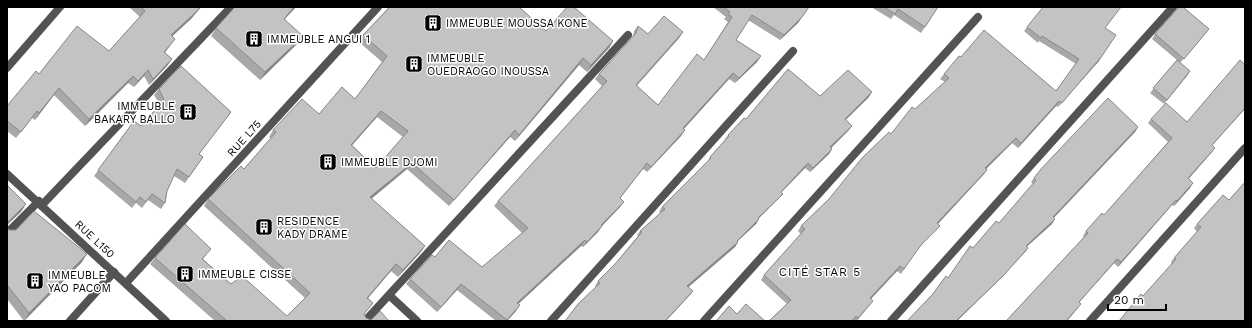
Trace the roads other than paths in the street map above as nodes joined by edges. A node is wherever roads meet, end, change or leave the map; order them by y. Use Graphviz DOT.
graph roads {
  1 [pos="60,7"];
  2 [pos="231,7"];
  3 [pos="378,7"];
  4 [pos="1173,7"];
  5 [pos="978,17"];
  6 [pos="628,35"];
  7 [pos="794,51"];
  8 [pos="7,68"];
  9 [pos="1245,148"];
  10 [pos="7,174"];
  11 [pos="40,203"];
  12 [pos="7,233"];
  13 [pos="114,272"];
  14 [pos="126,283"];
  15 [pos="389,295"];
  16 [pos="70,321"];
  17 [pos="166,321"];
  18 [pos="365,321"];
  19 [pos="417,321"];
  20 [pos="551,321"];
  21 [pos="704,321"];
  22 [pos="891,321"];
  23 [pos="1090,321"];
  1 -- 8 [label="street"];
  2 -- 11 [label="street"];
  3 -- 14 [label="street, RUE L75"];
  4 -- 22 [label="street"];
  5 -- 21 [label="street"];
  6 -- 15 [label="street"];
  7 -- 20 [label="street"];
  9 -- 23 [label="street"];
  10 -- 11 [label="street, RUE L150"];
  11 -- 12 [label="street"];
  11 -- 13 [label="street, RUE L150"];
  13 -- 14 [label="street, RUE L150"];
  13 -- 16 [label="street"];
  14 -- 17 [label="street, RUE L150"];
  15 -- 18 [label="street"];
  15 -- 19 [label="street"];
}
